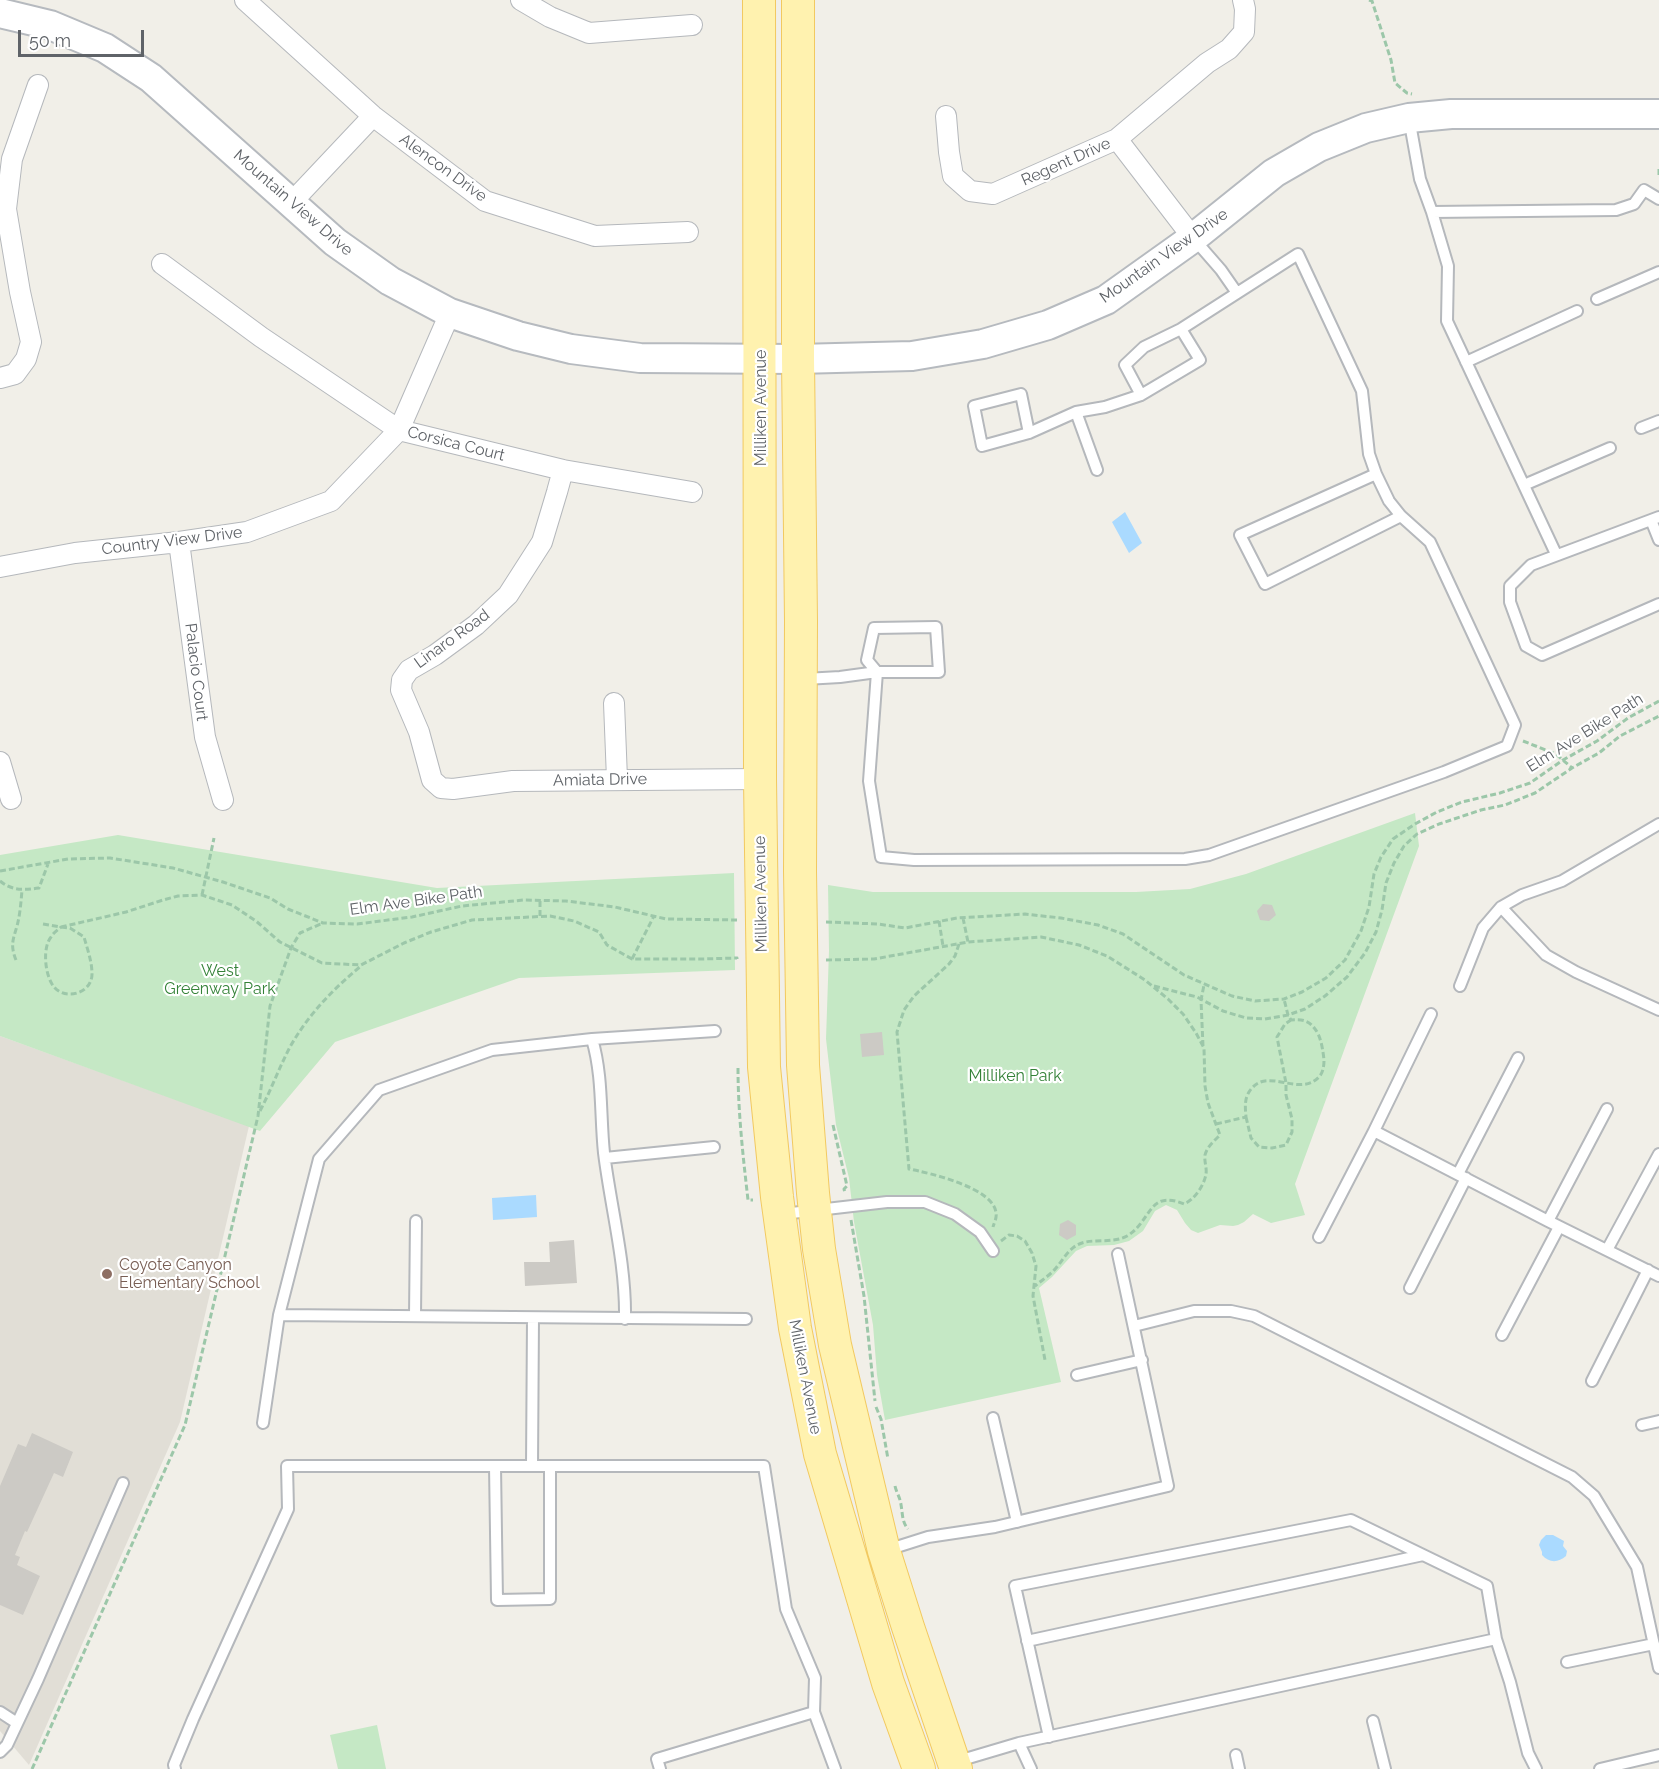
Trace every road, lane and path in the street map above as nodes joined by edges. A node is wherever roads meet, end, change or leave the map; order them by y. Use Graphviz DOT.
graph roads {
  1 [pos="244,0"];
  2 [pos="521,0"];
  3 [pos="759,0"];
  4 [pos="798,0"];
  5 [pos="1243,0"];
  6 [pos="1370,0"];
  7 [pos="0,13"];
  8 [pos="692,25"];
  9 [pos="38,85"];
  10 [pos="1413,106"];
  11 [pos="1659,114"];
  12 [pos="373,116"];
  13 [pos="946,116"];
  14 [pos="1117,139"];
  15 [pos="1659,170"];
  16 [pos="1659,177"];
  17 [pos="1659,199"];
  18 [pos="291,203"];
  19 [pos="1432,212"];
  20 [pos="688,232"];
  21 [pos="1193,238"];
  22 [pos="162,264"];
  23 [pos="1659,272"];
  24 [pos="1237,293"];
  25 [pos="1597,299"];
  26 [pos="1577,311"];
  27 [pos="450,313"];
  28 [pos="1181,329"];
  29 [pos="760,359"];
  30 [pos="798,359"];
  31 [pos="1466,362"];
  32 [pos="0,378"];
  33 [pos="1141,395"];
  34 [pos="1076,412"];
  35 [pos="1659,422"];
  36 [pos="1641,428"];
  37 [pos="399,430"];
  38 [pos="1029,433"];
  39 [pos="1610,448"];
  40 [pos="562,470"];
  41 [pos="1097,470"];
  42 [pos="1376,474"];
  43 [pos="1524,485"];
  44 [pos="692,492"];
  45 [pos="1401,516"];
  46 [pos="1655,519"];
  47 [pos="1659,540"];
  48 [pos="179,542"];
  49 [pos="1556,554"];
  50 [pos="0,567"];
  51 [pos="1659,604"];
  52 [pos="877,672"];
  53 [pos="801,679"];
  54 [pos="1659,702"];
  55 [pos="614,703"];
  56 [pos="1659,716"];
  57 [pos="1510,735"];
  58 [pos="1563,760"];
  59 [pos="0,762"];
  60 [pos="1572,768"];
  61 [pos="617,779"];
  62 [pos="760,779"];
  63 [pos="441,788"];
  64 [pos="11,799"];
  65 [pos="224,800"];
  66 [pos="1659,824"];
  67 [pos="214,838"];
  68 [pos="48,863"];
  69 [pos="0,871"];
  70 [pos="206,877"];
  71 [pos="0,881"];
  72 [pos="22,890"];
  73 [pos="202,896"];
  74 [pos="540,901"];
  75 [pos="1501,907"];
  76 [pos="540,916"];
  77 [pos="654,916"];
  78 [pos="963,918"];
  79 [pos="737,920"];
  80 [pos="939,921"];
  81 [pos="322,922"];
  82 [pos="43,924"];
  83 [pos="61,927"];
  84 [pos="826,931"];
  85 [pos="968,942"];
  86 [pos="959,944"];
  87 [pos="943,946"];
  88 [pos="291,948"];
  89 [pos="737,957"];
  90 [pos="632,959"];
  91 [pos="16,960"];
  92 [pos="361,965"];
  93 [pos="825,968"];
  94 [pos="1151,985"];
  95 [pos="1204,985"];
  96 [pos="1460,986"];
  97 [pos="1284,999"];
  98 [pos="1201,1000"];
  99 [pos="1659,1010"];
  100 [pos="1431,1014"];
  101 [pos="1289,1017"];
  102 [pos="715,1031"];
  103 [pos="592,1039"];
  104 [pos="1204,1048"];
  105 [pos="1518,1058"];
  106 [pos="1286,1083"];
  107 [pos="1607,1108"];
  108 [pos="258,1116"];
  109 [pos="1246,1117"];
  110 [pos="833,1123"];
  111 [pos="1216,1124"];
  112 [pos="1374,1131"];
  113 [pos="714,1147"];
  114 [pos="1659,1154"];
  115 [pos="605,1158"];
  116 [pos="1462,1176"];
  117 [pos="847,1206"];
  118 [pos="815,1210"];
  119 [pos="780,1215"];
  120 [pos="416,1221"];
  121 [pos="1553,1224"];
  122 [pos="992,1231"];
  123 [pos="1319,1237"];
  124 [pos="996,1246"];
  125 [pos="1607,1250"];
  126 [pos="1118,1254"];
  127 [pos="1648,1270"];
  128 [pos="1659,1276"];
  129 [pos="1035,1286"];
  130 [pos="1410,1288"];
  131 [pos="279,1315"];
  132 [pos="415,1316"];
  133 [pos="533,1318"];
  134 [pos="625,1318"];
  135 [pos="746,1319"];
  136 [pos="1134,1326"];
  137 [pos="1502,1335"];
  138 [pos="1045,1360"];
  139 [pos="1142,1360"];
  140 [pos="1077,1375"];
  141 [pos="1592,1381"];
  142 [pos="993,1418"];
  143 [pos="1659,1421"];
  144 [pos="263,1423"];
  145 [pos="1642,1425"];
  146 [pos="889,1462"];
  147 [pos="495,1466"];
  148 [pos="532,1466"];
  149 [pos="550,1466"];
  150 [pos="892,1479"];
  151 [pos="123,1483"];
  152 [pos="1017,1522"];
  153 [pos="908,1529"];
  154 [pos="884,1551"];
  155 [pos="1423,1555"];
  156 [pos="1496,1639"];
  157 [pos="1028,1641"];
  158 [pos="1654,1644"];
  159 [pos="1567,1662"];
  160 [pos="1659,1668"];
  161 [pos="0,1712"];
  162 [pos="814,1712"];
  163 [pos="1373,1721"];
  164 [pos="17,1724"];
  165 [pos="1049,1737"];
  166 [pos="1019,1743"];
  167 [pos="0,1752"];
  168 [pos="1236,1755"];
  169 [pos="1659,1755"];
  170 [pos="955,1766"];
  171 [pos="831,1768"];
  172 [pos="32,1769"];
  173 [pos="175,1769"];
  174 [pos="660,1769"];
  175 [pos="919,1769"];
  176 [pos="1031,1769"];
  177 [pos="1239,1769"];
  178 [pos="1385,1769"];
  179 [pos="1536,1769"];
  180 [pos="1600,1769"];
  1 -- 12 [label="street, Alencon Drive"];
  2 -- 8 [label="street"];
  3 -- 29 [label="main road, Milliken Avenue"];
  4 -- 30 [label="main road"];
  5 -- 14 [label="street, Regent Drive"];
  6 -- 10 [label="path"];
  7 -- 18 [label="street, Mountain View Drive"];
  9 -- 32 [label="street"];
  10 -- 11 [label="street, Mountain View Drive"];
  10 -- 19 [label="lane"];
  10 -- 21 [label="street, Mountain View Drive"];
  12 -- 18 [label="street"];
  12 -- 20 [label="street, Alencon Drive"];
  13 -- 14 [label="street, Regent Drive"];
  14 -- 21 [label="street"];
  15 -- 16 [label="path"];
  17 -- 19 [label="lane"];
  18 -- 27 [label="street, Mountain View Drive"];
  19 -- 31 [label="lane"];
  21 -- 24 [label="lane"];
  21 -- 30 [label="street, Mountain View Drive"];
  22 -- 37 [label="street, Corsica Court"];
  23 -- 25 [label="lane"];
  24 -- 28 [label="lane"];
  24 -- 42 [label="lane"];
  26 -- 31 [label="lane"];
  27 -- 29 [label="street, Mountain View Drive"];
  27 -- 37 [label="street, Country View Drive"];
  28 -- 33 [label="lane"];
  28 -- 33 [label="lane"];
  29 -- 30 [label="street, Mountain View Drive"];
  29 -- 62 [label="main road, Milliken Avenue"];
  30 -- 53 [label="main road"];
  31 -- 43 [label="lane"];
  33 -- 34 [label="lane"];
  34 -- 38 [label="lane"];
  34 -- 41 [label="lane"];
  35 -- 36 [label="lane"];
  37 -- 40 [label="street, Corsica Court"];
  37 -- 48 [label="street, Country View Drive"];
  38 -- 38 [label="lane"];
  39 -- 43 [label="lane"];
  40 -- 44 [label="street, Corsica Court"];
  40 -- 63 [label="street, Linaro Road"];
  42 -- 45 [label="lane"];
  42 -- 45 [label="lane"];
  43 -- 49 [label="lane"];
  45 -- 57 [label="lane"];
  46 -- 47 [label="lane"];
  46 -- 49 [label="lane"];
  48 -- 50 [label="street, Country View Drive"];
  48 -- 65 [label="street, Palacio Court"];
  49 -- 51 [label="lane"];
  52 -- 52 [label="lane"];
  52 -- 53 [label="lane"];
  52 -- 57 [label="lane"];
  53 -- 118 [label="main road"];
  54 -- 58 [label="path, Elm Ave Bike Path"];
  55 -- 61 [label="street"];
  56 -- 60 [label="path"];
  57 -- 58 [label="path"];
  58 -- 60 [label="path"];
  58 -- 97 [label="path, Elm Ave Bike Path"];
  59 -- 64 [label="street"];
  60 -- 101 [label="path"];
  61 -- 62 [label="street, Amiata Drive"];
  61 -- 63 [label="street, Amiata Drive"];
  62 -- 119 [label="main road, Milliken Avenue"];
  66 -- 75 [label="lane"];
  67 -- 70 [label="path"];
  68 -- 69 [label="path, Elm Ave Bike Path"];
  68 -- 70 [label="path, Elm Ave Bike Path"];
  68 -- 72 [label="path"];
  70 -- 73 [label="path"];
  70 -- 81 [label="path, Elm Ave Bike Path"];
  71 -- 72 [label="path"];
  72 -- 91 [label="path"];
  73 -- 83 [label="path"];
  73 -- 88 [label="path"];
  74 -- 76 [label="path"];
  74 -- 77 [label="path, Elm Ave Bike Path"];
  74 -- 81 [label="path, Elm Ave Bike Path"];
  75 -- 96 [label="lane"];
  75 -- 99 [label="lane"];
  76 -- 90 [label="path"];
  76 -- 92 [label="path"];
  77 -- 79 [label="path, Elm Ave Bike Path"];
  77 -- 90 [label="path"];
  78 -- 80 [label="path, Elm Ave Bike Path"];
  78 -- 85 [label="path"];
  78 -- 95 [label="path, Elm Ave Bike Path"];
  80 -- 84 [label="path, Elm Ave Bike Path"];
  80 -- 87 [label="path"];
  81 -- 88 [label="path"];
  82 -- 83 [label="path"];
  83 -- 83 [label="path"];
  85 -- 86 [label="path"];
  85 -- 94 [label="path"];
  86 -- 87 [label="path"];
  86 -- 122 [label="path"];
  87 -- 93 [label="path"];
  88 -- 92 [label="path"];
  88 -- 108 [label="path"];
  89 -- 90 [label="path"];
  92 -- 108 [label="path"];
  94 -- 98 [label="path"];
  94 -- 104 [label="path"];
  95 -- 97 [label="path, Elm Ave Bike Path"];
  95 -- 98 [label="path"];
  97 -- 101 [label="path"];
  98 -- 101 [label="path"];
  98 -- 104 [label="path"];
  100 -- 112 [label="lane"];
  101 -- 106 [label="path"];
  101 -- 106 [label="path"];
  102 -- 103 [label="lane"];
  103 -- 115 [label="lane"];
  103 -- 131 [label="lane"];
  104 -- 111 [label="path"];
  105 -- 116 [label="lane"];
  106 -- 109 [label="path"];
  106 -- 109 [label="path"];
  107 -- 121 [label="lane"];
  108 -- 172 [label="path"];
  109 -- 111 [label="path"];
  110 -- 117 [label="path"];
  111 -- 129 [label="path"];
  112 -- 116 [label="lane"];
  112 -- 123 [label="lane"];
  113 -- 115 [label="lane"];
  114 -- 125 [label="lane"];
  115 -- 134 [label="lane"];
  116 -- 121 [label="lane"];
  116 -- 130 [label="lane"];
  117 -- 118 [label="lane"];
  117 -- 124 [label="lane"];
  117 -- 146 [label="path"];
  118 -- 119 [label="lane"];
  118 -- 154 [label="main road"];
  119 -- 175 [label="main road, Milliken Avenue"];
  120 -- 132 [label="lane"];
  121 -- 125 [label="lane"];
  121 -- 137 [label="lane"];
  124 -- 129 [label="path"];
  125 -- 127 [label="lane"];
  126 -- 136 [label="lane"];
  127 -- 128 [label="lane"];
  127 -- 141 [label="lane"];
  129 -- 138 [label="path"];
  131 -- 132 [label="lane"];
  131 -- 144 [label="lane"];
  132 -- 133 [label="lane"];
  133 -- 134 [label="lane"];
  133 -- 148 [label="lane"];
  134 -- 135 [label="lane"];
  136 -- 139 [label="lane"];
  136 -- 158 [label="lane"];
  139 -- 140 [label="lane"];
  139 -- 152 [label="lane"];
  142 -- 152 [label="lane"];
  143 -- 145 [label="lane"];
  147 -- 148 [label="lane"];
  147 -- 149 [label="lane"];
  147 -- 173 [label="lane"];
  148 -- 149 [label="lane"];
  149 -- 162 [label="lane"];
  150 -- 153 [label="path"];
  151 -- 164 [label="lane"];
  152 -- 154 [label="lane"];
  154 -- 170 [label="main road"];
  155 -- 156 [label="lane"];
  155 -- 157 [label="lane"];
  155 -- 157 [label="lane"];
  156 -- 165 [label="lane"];
  156 -- 179 [label="lane"];
  157 -- 165 [label="lane"];
  158 -- 159 [label="lane"];
  158 -- 160 [label="lane"];
  161 -- 164 [label="lane"];
  162 -- 171 [label="lane"];
  162 -- 174 [label="lane"];
  163 -- 178 [label="lane"];
  164 -- 167 [label="lane"];
  165 -- 166 [label="lane"];
  166 -- 170 [label="lane"];
  166 -- 176 [label="lane"];
  168 -- 177 [label="lane"];
  169 -- 180 [label="lane"];
}
